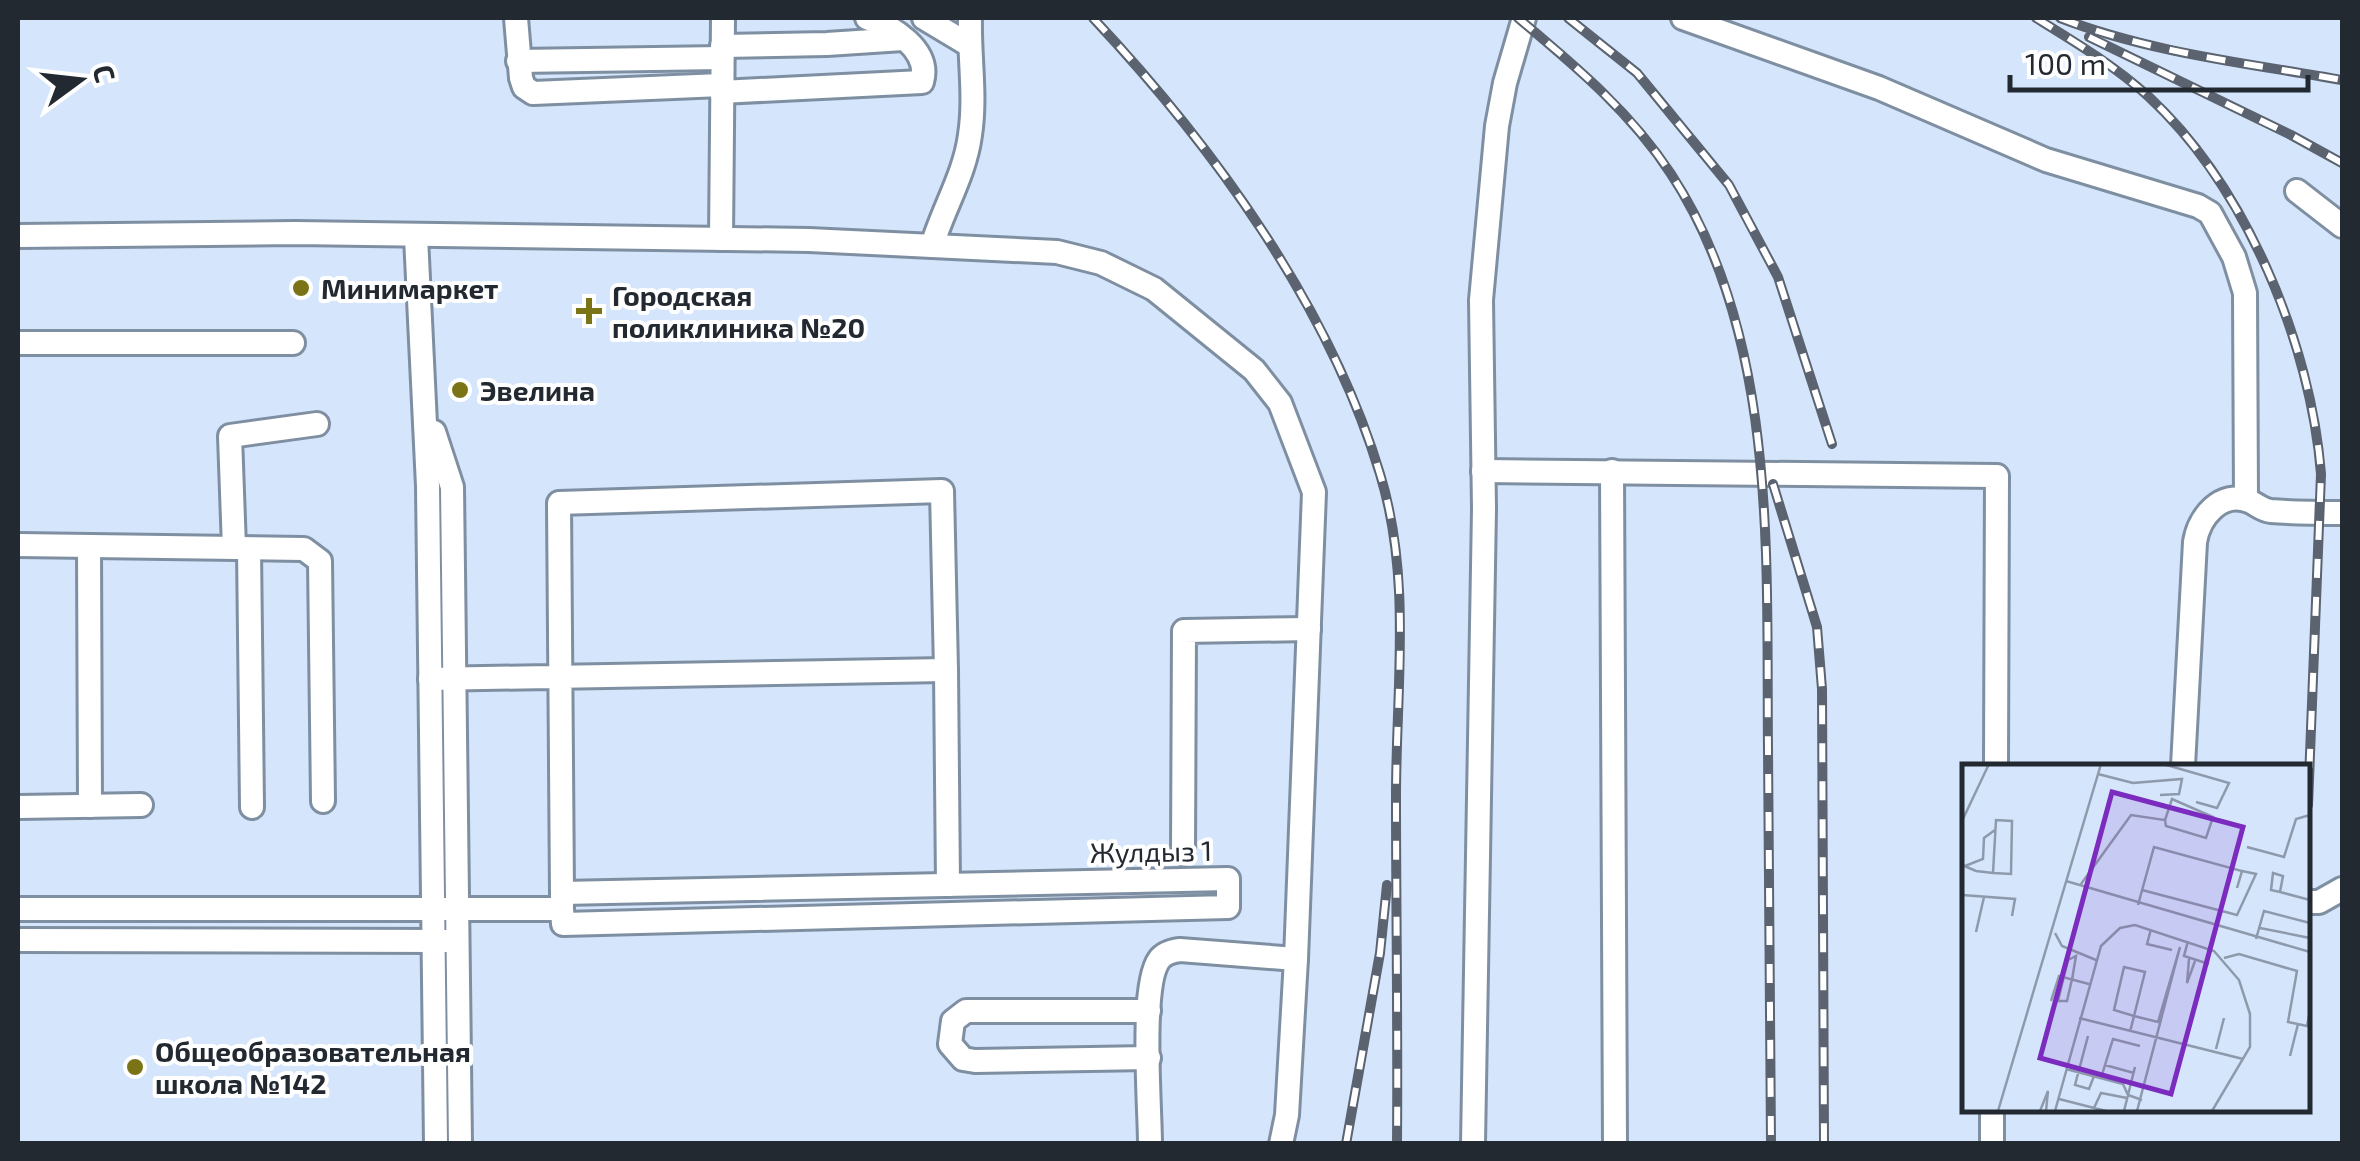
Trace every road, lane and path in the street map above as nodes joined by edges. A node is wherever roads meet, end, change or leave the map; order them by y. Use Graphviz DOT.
graph roads {
  1 [pos="516,18"];
  2 [pos="723,18"];
  3 [pos="866,18"];
  4 [pos="924,18"];
  5 [pos="970,18"];
  6 [pos="1524,18"];
  7 [pos="1683,18"];
  8 [pos="902,39"];
  9 [pos="970,45"];
  10 [pos="722,52"];
  11 [pos="518,61"];
  12 [pos="721,89"];
  13 [pos="2297,192"];
  14 [pos="2342,226"];
  15 [pos="18,236"];
  16 [pos="416,236"];
  17 [pos="722,240"];
  18 [pos="932,246"];
  19 [pos="293,342"];
  20 [pos="18,343"];
  21 [pos="423,400"];
  22 [pos="317,424"];
  23 [pos="1483,471"];
  24 [pos="1612,471"];
  25 [pos="2246,500"];
  26 [pos="2342,514"];
  27 [pos="18,546"];
  28 [pos="89,546"];
  29 [pos="242,548"];
  30 [pos="1309,629"];
  31 [pos="946,670"];
  32 [pos="430,678"];
  33 [pos="560,678"];
  34 [pos="454,680"];
  35 [pos="1996,764"];
  36 [pos="2183,764"];
  37 [pos="323,801"];
  38 [pos="18,806"];
  39 [pos="90,806"];
  40 [pos="140,806"];
  41 [pos="252,807"];
  42 [pos="1183,853"];
  43 [pos="948,885"];
  44 [pos="2342,890"];
  45 [pos="562,901"];
  46 [pos="2310,902"];
  47 [pos="18,909"];
  48 [pos="433,910"];
  49 [pos="457,910"];
  50 [pos="18,940"];
  51 [pos="434,940"];
  52 [pos="458,942"];
  53 [pos="1296,959"];
  54 [pos="1149,1011"];
  55 [pos="1149,1058"];
  56 [pos="1992,1111"];
  57 [pos="436,1144"];
  58 [pos="460,1144"];
  59 [pos="1150,1144"];
  60 [pos="1281,1144"];
  61 [pos="1472,1144"];
  62 [pos="1615,1144"];
  63 [pos="1992,1144"];
  1 -- 11 [label="street"];
  2 -- 10 [label="street"];
  3 -- 8 [label="street"];
  4 -- 9 [label="street"];
  5 -- 9 [label="street"];
  6 -- 23 [label="street"];
  7 -- 25 [label="street"];
  8 -- 10 [label="street"];
  8 -- 12 [label="street"];
  9 -- 18 [label="street"];
  10 -- 11 [label="street"];
  10 -- 12 [label="street"];
  11 -- 12 [label="street"];
  12 -- 17 [label="street"];
  13 -- 14 [label="street"];
  15 -- 16 [label="street"];
  16 -- 17 [label="street"];
  16 -- 21 [label="street"];
  17 -- 18 [label="street"];
  18 -- 30 [label="street"];
  19 -- 20 [label="street"];
  21 -- 32 [label="street"];
  21 -- 34 [label="street"];
  22 -- 29 [label="street"];
  23 -- 24 [label="street"];
  23 -- 61 [label="street"];
  24 -- 35 [label="street"];
  24 -- 62 [label="street"];
  25 -- 26 [label="street"];
  25 -- 36 [label="street"];
  27 -- 28 [label="street"];
  28 -- 29 [label="street"];
  28 -- 39 [label="street"];
  29 -- 37 [label="street"];
  29 -- 41 [label="street"];
  30 -- 42 [label="street"];
  30 -- 53 [label="street"];
  31 -- 33 [label="street"];
  31 -- 33 [label="street"];
  31 -- 43 [label="street"];
  32 -- 34 [label="street"];
  32 -- 48 [label="street"];
  33 -- 34 [label="street"];
  33 -- 45 [label="street"];
  34 -- 49 [label="street"];
  38 -- 39 [label="street"];
  39 -- 40 [label="street"];
  43 -- 45 [label="street, Жулдыз 1"];
  43 -- 45 [label="street, Жулдыз 1"];
  44 -- 46 [label="street"];
  45 -- 49 [label="street, Жулдыз 1"];
  47 -- 48 [label="street, Жулдыз 1"];
  48 -- 49 [label="street, Жулдыз 1"];
  48 -- 51 [label="street"];
  49 -- 52 [label="street"];
  50 -- 51 [label="street"];
  51 -- 52 [label="street"];
  51 -- 57 [label="street"];
  52 -- 58 [label="street"];
  53 -- 54 [label="street"];
  53 -- 60 [label="street"];
  54 -- 55 [label="street"];
  54 -- 55 [label="street"];
  55 -- 59 [label="street"];
  56 -- 63 [label="street"];
}
